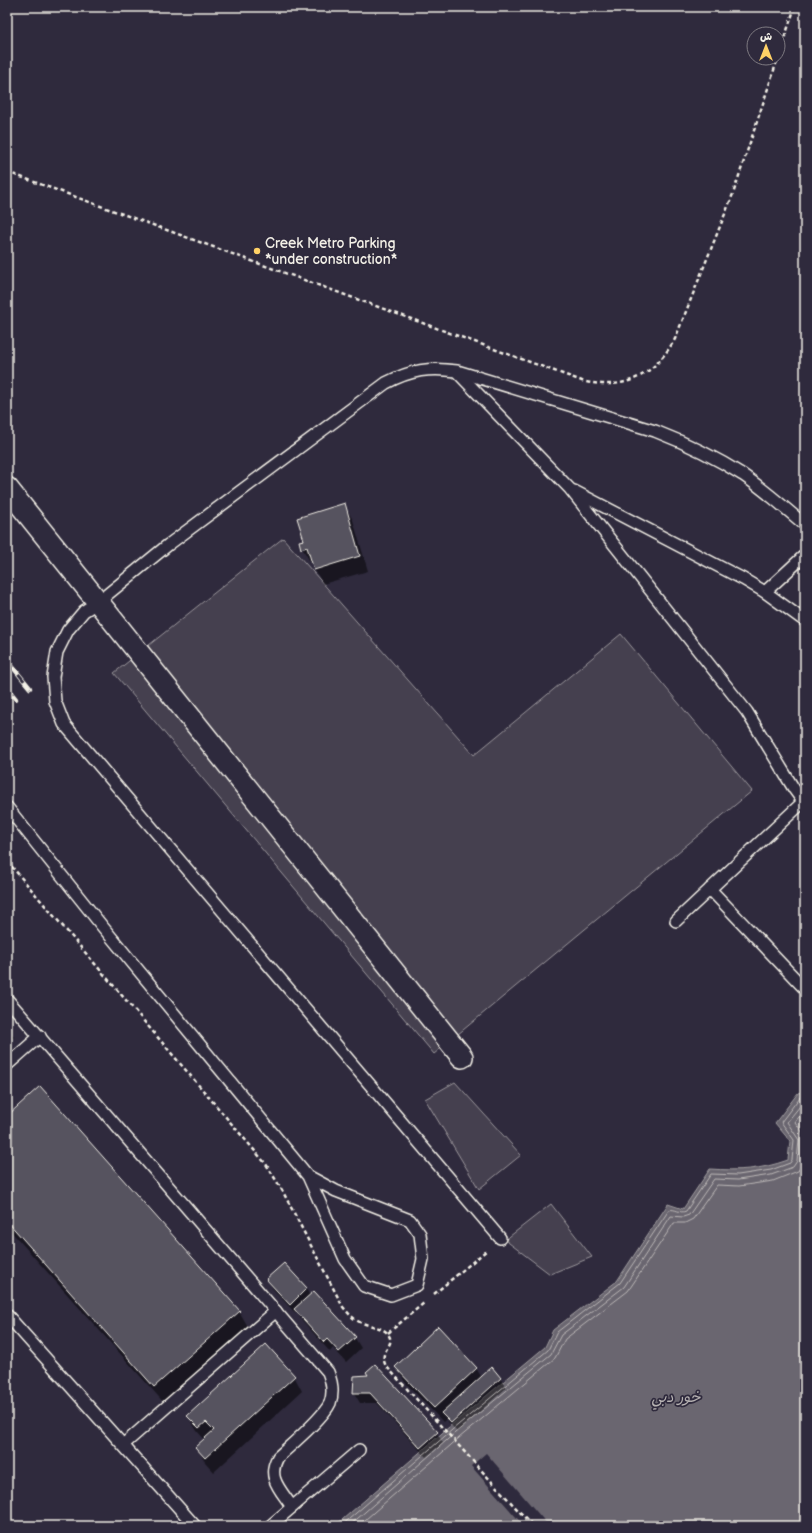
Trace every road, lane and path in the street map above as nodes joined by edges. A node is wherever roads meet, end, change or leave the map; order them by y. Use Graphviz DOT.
graph roads {
  1 [pos="795,7"];
  2 [pos="786,34"];
  3 [pos="775,66"];
  4 [pos="7,172"];
  5 [pos="457,371"];
  6 [pos="7,488"];
  7 [pos="570,489"];
  8 [pos="805,525"];
  9 [pos="805,555"];
  10 [pos="765,592"];
  11 [pos="98,602"];
  12 [pos="805,621"];
  13 [pos="804,803"];
  14 [pos="7,806"];
  15 [pos="7,861"];
  16 [pos="710,889"];
  17 [pos="676,921"];
  18 [pos="805,989"];
  19 [pos="7,1000"];
  20 [pos="40,1036"];
  21 [pos="462,1057"];
  22 [pos="7,1065"];
  23 [pos="308,1176"];
  24 [pos="500,1238"];
  25 [pos="276,1311"];
  26 [pos="7,1315"];
  27 [pos="388,1333"];
  28 [pos="122,1445"];
  29 [pos="359,1450"];
  30 [pos="292,1507"];
  31 [pos="195,1526"];
  32 [pos="270,1526"];
  33 [pos="533,1526"];
  1 -- 2 [label="path"];
  3 -- 4 [label="path"];
  5 -- 7 [label="lane"];
  5 -- 8 [label="lane"];
  5 -- 11 [label="lane"];
  6 -- 11 [label="street"];
  7 -- 10 [label="lane"];
  7 -- 13 [label="lane"];
  9 -- 10 [label="lane"];
  10 -- 12 [label="lane"];
  11 -- 21 [label="street"];
  11 -- 24 [label="lane"];
  13 -- 16 [label="lane"];
  14 -- 23 [label="lane"];
  15 -- 27 [label="path"];
  16 -- 17 [label="lane"];
  16 -- 18 [label="lane"];
  19 -- 20 [label="lane"];
  20 -- 22 [label="lane"];
  20 -- 25 [label="lane"];
  23 -- 23 [label="lane"];
  24 -- 27 [label="path"];
  25 -- 28 [label="lane"];
  25 -- 30 [label="lane"];
  26 -- 28 [label="lane"];
  27 -- 33 [label="path"];
  28 -- 31 [label="lane"];
  29 -- 30 [label="lane"];
  30 -- 32 [label="lane"];
}
